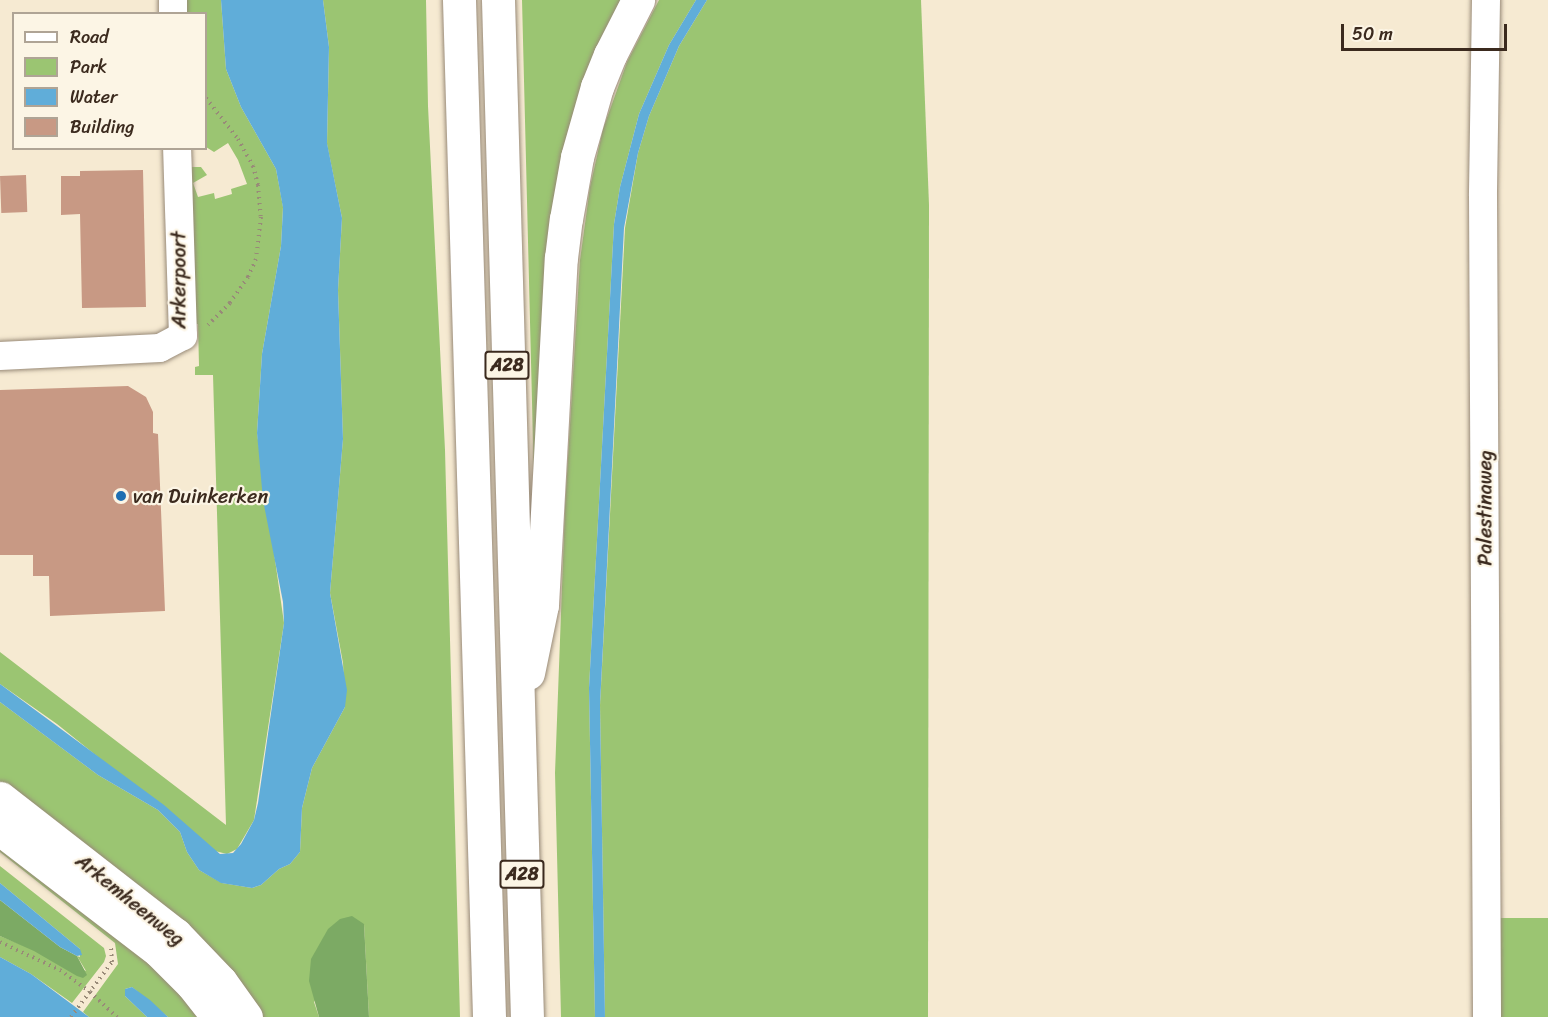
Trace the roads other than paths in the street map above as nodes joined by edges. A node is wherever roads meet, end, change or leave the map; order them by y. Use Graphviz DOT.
graph roads {
  1 [pos="459,0"];
  2 [pos="498,0"];
  3 [pos="638,0"];
  4 [pos="1486,0"];
  5 [pos="177,150"];
  6 [pos="0,356"];
  7 [pos="517,730"];
  8 [pos="0,798"];
  9 [pos="0,829"];
  10 [pos="218,1017"];
  11 [pos="246,1017"];
  12 [pos="489,1017"];
  13 [pos="527,1017"];
  14 [pos="1487,1017"];
  1 -- 12 [label="main road, A28"];
  2 -- 7 [label="main road, A28"];
  3 -- 7 [label="main road, A28"];
  4 -- 14 [label="street, Palestinaweg"];
  5 -- 6 [label="street, Arkerpoort"];
  7 -- 13 [label="main road, A28"];
  8 -- 11 [label="main road, Arkemheenweg"];
  9 -- 10 [label="main road, Arkemheenweg"];
}
